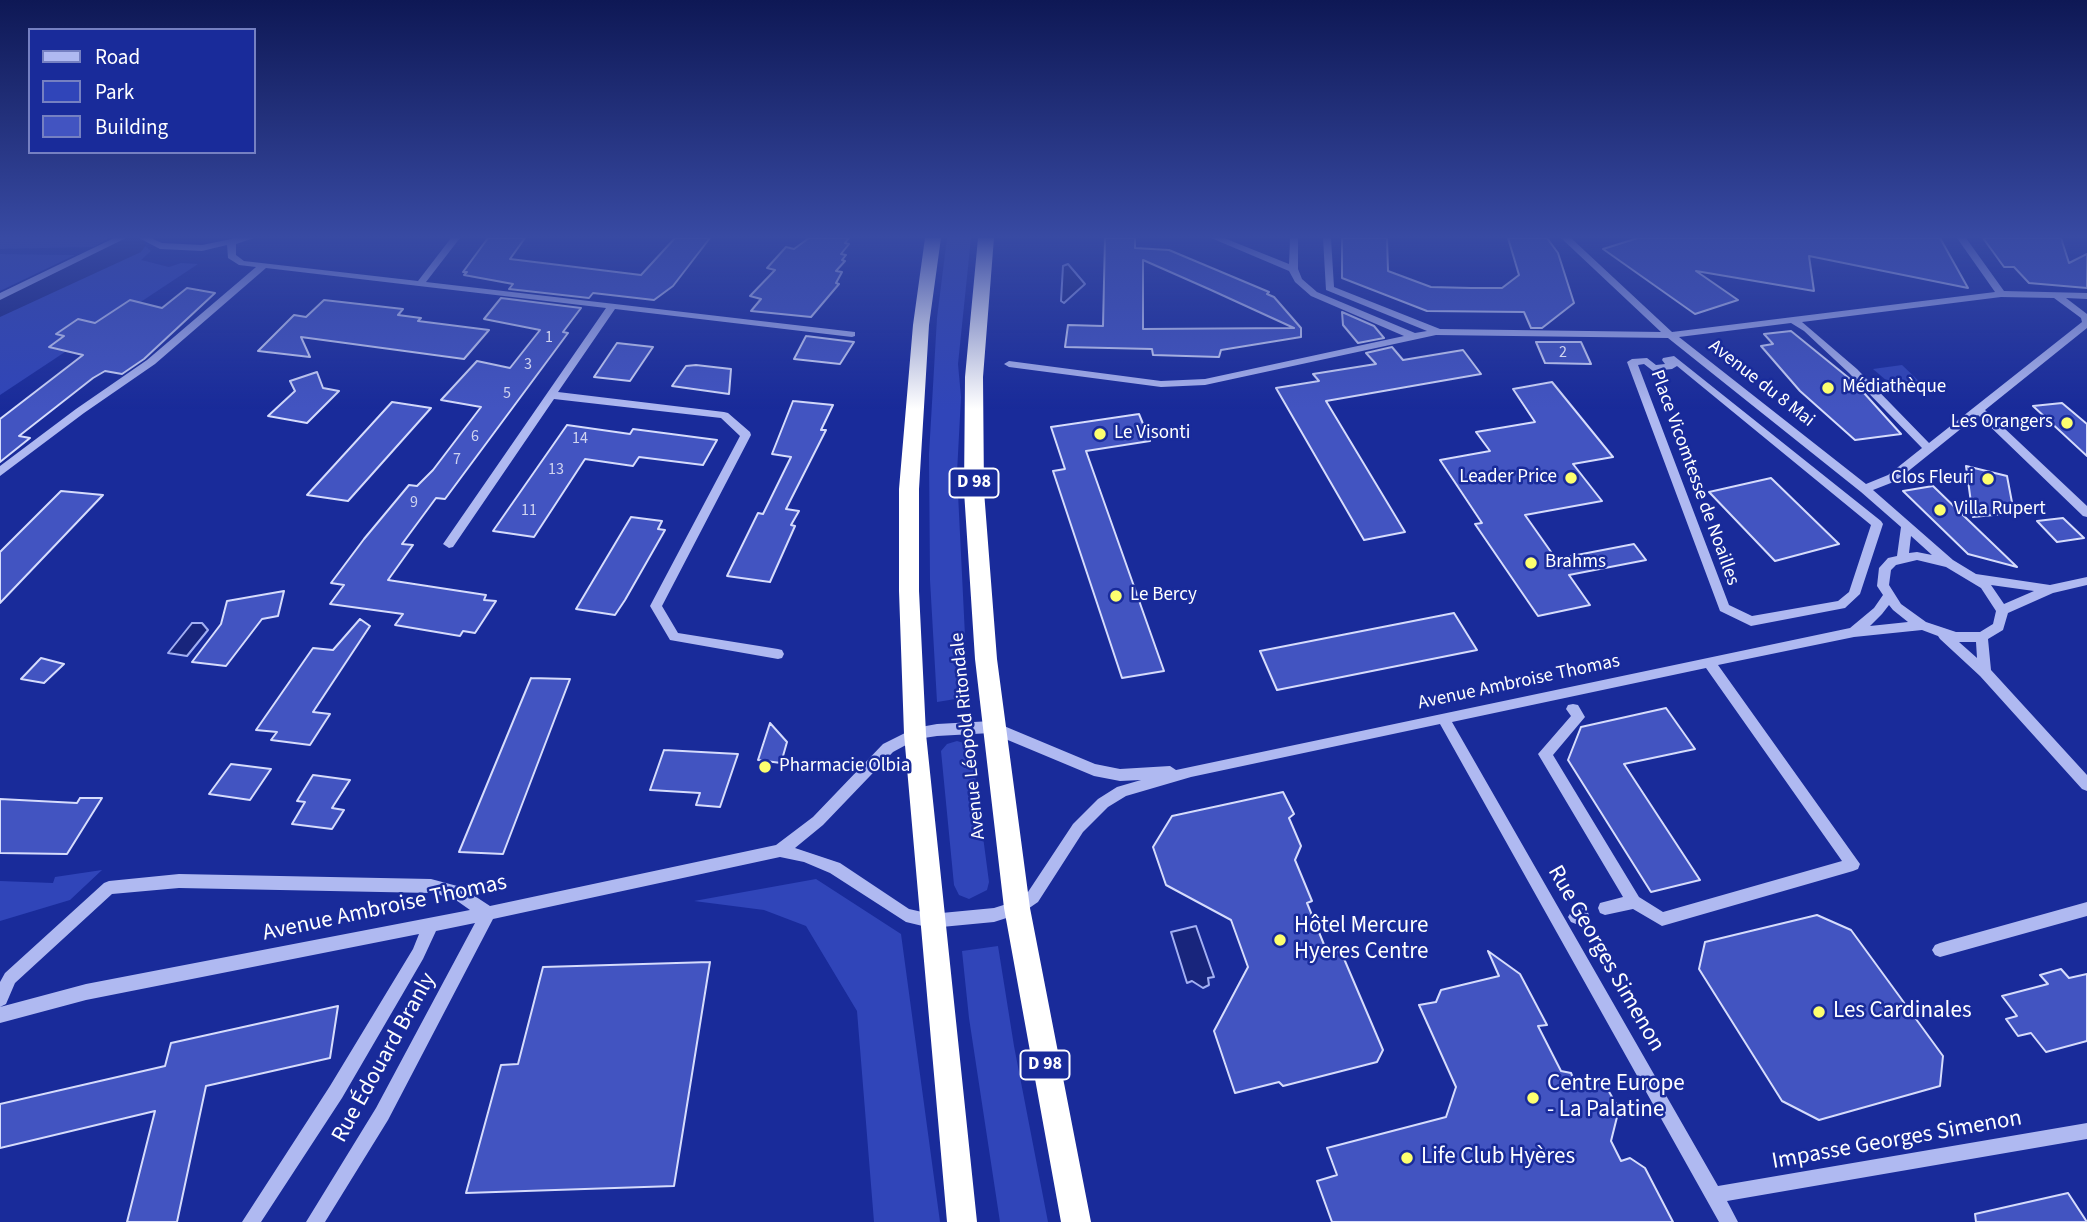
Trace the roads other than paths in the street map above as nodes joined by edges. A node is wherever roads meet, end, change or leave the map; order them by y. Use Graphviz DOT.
graph roads {
  1 [pos="229,295"];
  2 [pos="511,295"];
  3 [pos="925,295"];
  4 [pos="981,295"];
  5 [pos="1316,295"];
  6 [pos="1346,295"];
  7 [pos="1627,295"];
  8 [pos="1993,295"];
  9 [pos="2021,295"];
  10 [pos="2087,296"];
  11 [pos="2058,297"];
  12 [pos="612,306"];
  13 [pos="1793,320"];
  14 [pos="2085,328"];
  15 [pos="1436,332"];
  16 [pos="852,334"];
  17 [pos="1670,335"];
  18 [pos="1413,337"];
  19 [pos="1674,359"];
  20 [pos="1009,364"];
  21 [pos="551,395"];
  22 [pos="1978,409"];
  23 [pos="1927,447"];
  24 [pos="0,472"];
  25 [pos="1865,489"];
  26 [pos="2087,513"];
  27 [pos="1907,526"];
  28 [pos="449,544"];
  29 [pos="1903,557"];
  30 [pos="1949,563"];
  31 [pos="1976,578"];
  32 [pos="2087,581"];
  33 [pos="2050,589"];
  34 [pos="1888,597"];
  35 [pos="2002,610"];
  36 [pos="1922,625"];
  37 [pos="1854,632"];
  38 [pos="1941,633"];
  39 [pos="1982,637"];
  40 [pos="778,654"];
  41 [pos="1709,663"];
  42 [pos="1985,672"];
  43 [pos="1573,709"];
  44 [pos="1443,718"];
  45 [pos="992,727"];
  46 [pos="915,734"];
  47 [pos="1191,771"];
  48 [pos="2087,785"];
  49 [pos="780,851"];
  50 [pos="179,881"];
  51 [pos="1634,902"];
  52 [pos="1017,908"];
  53 [pos="1605,908"];
  54 [pos="2087,909"];
  55 [pos="488,913"];
  56 [pos="931,921"];
  57 [pos="431,925"];
  58 [pos="1940,950"];
  59 [pos="0,999"];
  60 [pos="0,1015"];
  61 [pos="2087,1131"];
  62 [pos="1714,1195"];
  63 [pos="251,1222"];
  64 [pos="315,1222"];
  65 [pos="962,1222"];
  66 [pos="1076,1222"];
  67 [pos="1729,1222"];
  1 -- 24 [label="street"];
  2 -- 12 [label="street"];
  3 -- 46 [label="highway"];
  4 -- 45 [label="highway, Avenue Léopold Ritondale / D 98"];
  5 -- 18 [label="street"];
  6 -- 15 [label="street"];
  7 -- 17 [label="street, Avenue du 8 Mai"];
  8 -- 13 [label="street"];
  9 -- 11 [label="street"];
  10 -- 11 [label="street"];
  11 -- 14 [label="street"];
  12 -- 16 [label="street"];
  12 -- 21 [label="street"];
  13 -- 17 [label="street"];
  13 -- 23 [label="street"];
  14 -- 22 [label="street"];
  15 -- 17 [label="street"];
  15 -- 18 [label="street"];
  17 -- 25 [label="street, Avenue du 8 Mai"];
  18 -- 20 [label="street"];
  19 -- 19 [label="street, Place Vicomtesse de Noailles"];
  21 -- 28 [label="street"];
  21 -- 40 [label="street"];
  22 -- 23 [label="street"];
  22 -- 26 [label="street"];
  23 -- 25 [label="street"];
  25 -- 27 [label="street, Avenue du 8 Mai"];
  27 -- 29 [label="street"];
  27 -- 30 [label="street, Avenue du 8 Mai"];
  29 -- 30 [label="street"];
  29 -- 34 [label="street"];
  30 -- 31 [label="street"];
  31 -- 33 [label="street"];
  31 -- 35 [label="street"];
  32 -- 33 [label="street"];
  33 -- 35 [label="street"];
  34 -- 36 [label="street"];
  34 -- 37 [label="street"];
  35 -- 39 [label="street"];
  36 -- 37 [label="street, Avenue Ambroise Thomas"];
  36 -- 38 [label="street"];
  37 -- 41 [label="street, Avenue Ambroise Thomas"];
  38 -- 39 [label="street"];
  38 -- 42 [label="street"];
  39 -- 42 [label="street"];
  41 -- 44 [label="street, Avenue Ambroise Thomas"];
  41 -- 51 [label="street"];
  42 -- 48 [label="street"];
  43 -- 51 [label="street"];
  44 -- 47 [label="street, Avenue Ambroise Thomas"];
  44 -- 62 [label="street, Rue Georges Simenon"];
  45 -- 46 [label="street, Avenue Ambroise Thomas"];
  45 -- 47 [label="street, Avenue Ambroise Thomas"];
  45 -- 52 [label="highway, Avenue Léopold Ritondale / D 98"];
  46 -- 49 [label="street, Avenue Ambroise Thomas"];
  46 -- 56 [label="highway"];
  47 -- 52 [label="street, Avenue Ambroise Thomas"];
  49 -- 55 [label="street, Avenue Ambroise Thomas"];
  49 -- 56 [label="street, Avenue Ambroise Thomas"];
  50 -- 55 [label="street"];
  50 -- 59 [label="street"];
  51 -- 53 [label="street"];
  52 -- 56 [label="street, Avenue Ambroise Thomas"];
  52 -- 66 [label="highway, Avenue Léopold Ritondale / D 98"];
  54 -- 58 [label="street"];
  55 -- 57 [label="street, Avenue Ambroise Thomas"];
  55 -- 64 [label="street, Rue Édouard Branly"];
  56 -- 65 [label="highway"];
  57 -- 60 [label="street, Avenue Ambroise Thomas"];
  57 -- 63 [label="street"];
  61 -- 62 [label="street, Impasse Georges Simenon"];
  62 -- 67 [label="street, Rue Georges Simenon"];
}
